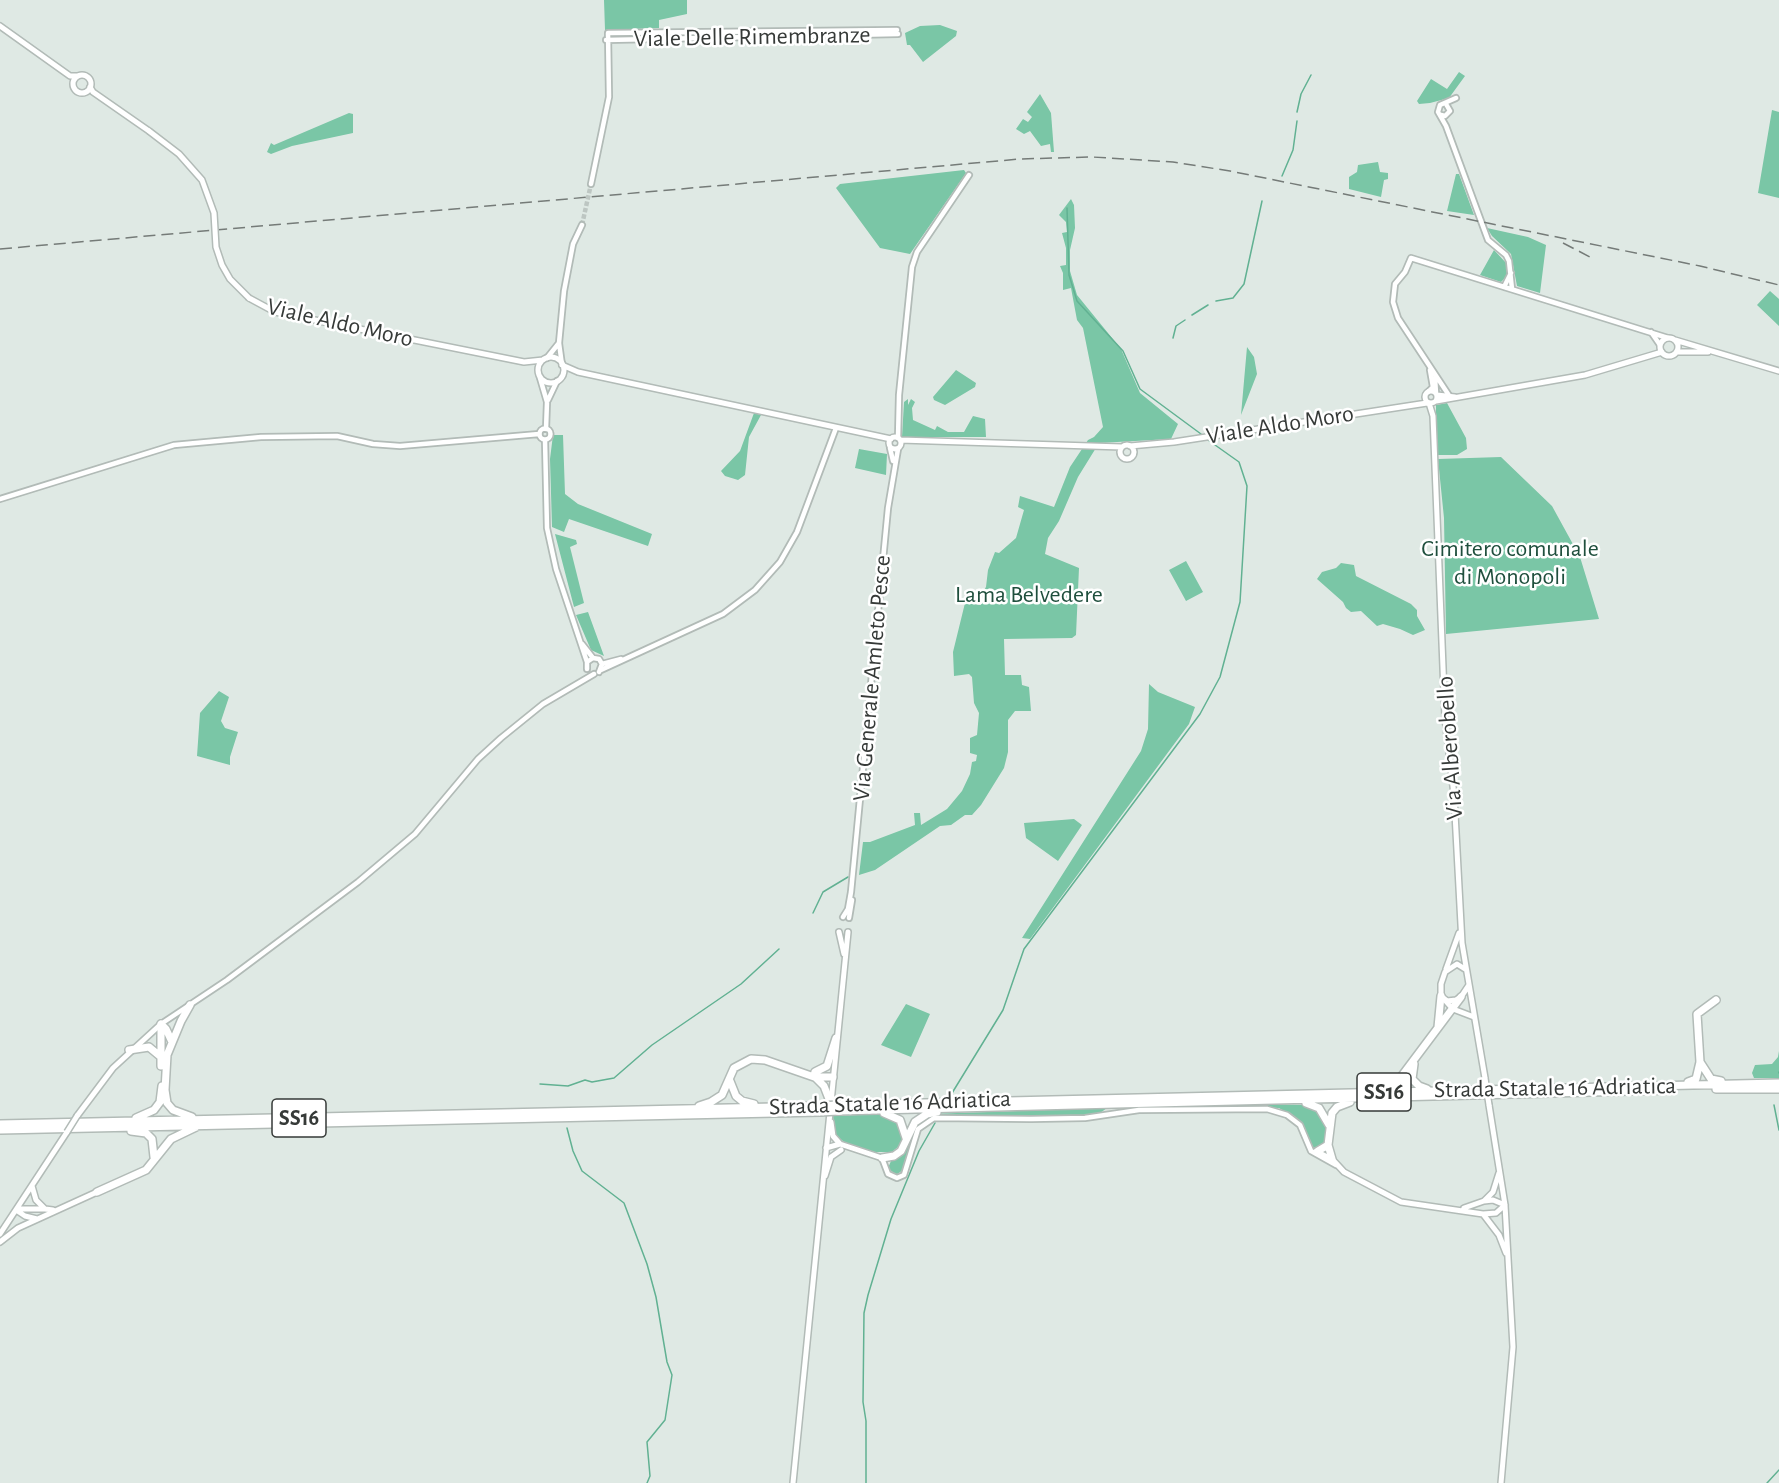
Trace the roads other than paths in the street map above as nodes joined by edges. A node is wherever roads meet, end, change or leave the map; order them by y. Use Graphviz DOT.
graph roads {
  1 [pos="0,26"];
  2 [pos="606,40"];
  3 [pos="70,76"];
  4 [pos="78,76"];
  5 [pos="73,83"];
  6 [pos="90,90"];
  7 [pos="1446,104"];
  8 [pos="1450,109"];
  9 [pos="1444,115"];
  10 [pos="969,176"];
  11 [pos="591,184"];
  12 [pos="582,225"];
  13 [pos="1512,270"];
  14 [pos="1504,287"];
  15 [pos="1512,289"];
  16 [pos="1651,332"];
  17 [pos="1668,338"];
  18 [pos="1675,340"];
  19 [pos="559,343"];
  20 [pos="1661,348"];
  21 [pos="1677,352"];
  22 [pos="1722,354"];
  23 [pos="545,359"];
  24 [pos="524,362"];
  25 [pos="562,365"];
  26 [pos="1432,369"];
  27 [pos="1779,371"];
  28 [pos="578,372"];
  29 [pos="562,375"];
  30 [pos="539,376"];
  31 [pos="557,381"];
  32 [pos="1426,393"];
  33 [pos="1453,397"];
  34 [pos="1433,399"];
  35 [pos="547,402"];
  36 [pos="1410,405"];
  37 [pos="836,428"];
  38 [pos="546,429"];
  39 [pos="539,434"];
  40 [pos="878,437"];
  41 [pos="895,439"];
  42 [pos="545,440"];
  43 [pos="913,441"];
  44 [pos="1150,445"];
  45 [pos="1102,446"];
  46 [pos="1130,446"];
  47 [pos="890,447"];
  48 [pos="1122,447"];
  49 [pos="898,448"];
  50 [pos="1133,454"];
  51 [pos="1120,455"];
  52 [pos="894,463"];
  53 [pos="0,499"];
  54 [pos="582,643"];
  55 [pos="593,658"];
  56 [pos="587,662"];
  57 [pos="601,667"];
  58 [pos="587,669"];
  59 [pos="594,674"];
  60 [pos="576,683"];
  61 [pos="851,892"];
  62 [pos="843,917"];
  63 [pos="849,918"];
  64 [pos="1461,929"];
  65 [pos="839,932"];
  66 [pos="848,932"];
  67 [pos="844,962"];
  68 [pos="1466,970"];
  69 [pos="1445,972"];
  70 [pos="1469,984"];
  71 [pos="1443,998"];
  72 [pos="1461,998"];
  73 [pos="1716,1000"];
  74 [pos="190,1005"];
  75 [pos="1453,1010"];
  76 [pos="1474,1017"];
  77 [pos="161,1024"];
  78 [pos="1437,1029"];
  79 [pos="836,1038"];
  80 [pos="171,1042"];
  81 [pos="129,1050"];
  82 [pos="161,1057"];
  83 [pos="1416,1059"];
  84 [pos="1700,1062"];
  85 [pos="814,1075"];
  86 [pos="833,1077"];
  87 [pos="730,1078"];
  88 [pos="1779,1083"];
  89 [pos="1751,1084"];
  90 [pos="1641,1086"];
  91 [pos="1779,1089"];
  92 [pos="1434,1091"];
  93 [pos="1354,1093"];
  94 [pos="1370,1098"];
  95 [pos="1289,1101"];
  96 [pos="1041,1105"];
  97 [pos="837,1107"];
  98 [pos="820,1109"];
  99 [pos="502,1113"];
  100 [pos="829,1118"];
  101 [pos="126,1121"];
  102 [pos="200,1122"];
  103 [pos="0,1124"];
  104 [pos="1329,1125"];
  105 [pos="90,1128"];
  106 [pos="0,1130"];
  107 [pos="906,1141"];
  108 [pos="1328,1145"];
  109 [pos="841,1147"];
  110 [pos="826,1148"];
  111 [pos="1314,1151"];
  112 [pos="882,1158"];
  113 [pos="154,1159"];
  114 [pos="1334,1162"];
  115 [pos="1500,1172"];
  116 [pos="822,1183"];
  117 [pos="32,1185"];
  118 [pos="111,1186"];
  119 [pos="98,1192"];
  120 [pos="105,1197"];
  121 [pos="1484,1201"];
  122 [pos="1505,1205"];
  123 [pos="45,1209"];
  124 [pos="1459,1209"];
  125 [pos="16,1210"];
  126 [pos="57,1210"];
  127 [pos="1483,1214"];
  128 [pos="37,1219"];
  129 [pos="0,1234"];
  130 [pos="0,1242"];
  131 [pos="1508,1257"];
  132 [pos="792,1483"];
  133 [pos="1501,1483"];
  1 -- 3 [label="main road"];
  2 -- 2 [label="street, Viale Delle Rimembranze"];
  2 -- 11 [label="street"];
  3 -- 4 [label="main road"];
  3 -- 5 [label="main road"];
  4 -- 5 [label="main road"];
  4 -- 6 [label="main road, Viale Aldo Moro"];
  5 -- 6 [label="main road, Viale Aldo Moro"];
  6 -- 24 [label="main road, Viale Aldo Moro, bridge"];
  7 -- 8 [label="street"];
  7 -- 8 [label="street"];
  7 -- 9 [label="street"];
  8 -- 9 [label="street"];
  9 -- 13 [label="street"];
  10 -- 41 [label="street"];
  12 -- 19 [label="street"];
  13 -- 14 [label="street"];
  13 -- 15 [label="street"];
  14 -- 15 [label="street"];
  14 -- 26 [label="street"];
  15 -- 16 [label="street"];
  16 -- 17 [label="street"];
  16 -- 20 [label="street"];
  17 -- 18 [label="main road"];
  17 -- 20 [label="main road"];
  18 -- 21 [label="main road"];
  18 -- 22 [label="main road"];
  19 -- 23 [label="street"];
  19 -- 25 [label="street"];
  20 -- 21 [label="main road"];
  20 -- 33 [label="main road"];
  21 -- 22 [label="main road"];
  22 -- 27 [label="main road"];
  23 -- 24 [label="main road, Viale Aldo Moro"];
  23 -- 25 [label="main road"];
  23 -- 30 [label="main road"];
  24 -- 30 [label="main road, Viale Aldo Moro"];
  25 -- 28 [label="main road"];
  25 -- 29 [label="main road"];
  26 -- 32 [label="street"];
  26 -- 33 [label="street"];
  26 -- 34 [label="street"];
  28 -- 29 [label="main road"];
  28 -- 37 [label="main road"];
  29 -- 31 [label="main road"];
  30 -- 31 [label="main road"];
  30 -- 35 [label="street"];
  31 -- 35 [label="street"];
  32 -- 34 [label="main road"];
  32 -- 34 [label="main road"];
  32 -- 36 [label="main road"];
  33 -- 34 [label="main road"];
  34 -- 36 [label="main road, Viale Aldo Moro"];
  34 -- 64 [label="main road, Via Alberobello"];
  35 -- 38 [label="street"];
  36 -- 44 [label="main road, Viale Aldo Moro"];
  37 -- 40 [label="main road"];
  37 -- 57 [label="street"];
  38 -- 39 [label="street"];
  38 -- 42 [label="street"];
  39 -- 42 [label="street"];
  39 -- 53 [label="street"];
  40 -- 41 [label="main road"];
  40 -- 47 [label="main road"];
  41 -- 43 [label="main road"];
  41 -- 47 [label="main road"];
  41 -- 49 [label="main road"];
  42 -- 54 [label="street"];
  43 -- 45 [label="main road"];
  43 -- 49 [label="main road"];
  44 -- 46 [label="main road, Viale Aldo Moro"];
  44 -- 50 [label="main road, Viale Aldo Moro"];
  45 -- 48 [label="main road"];
  45 -- 51 [label="main road"];
  46 -- 48 [label="main road"];
  46 -- 50 [label="main road"];
  47 -- 49 [label="main road"];
  47 -- 52 [label="street, Via Generale Amleto Pesce"];
  48 -- 51 [label="main road"];
  49 -- 52 [label="street, Via Generale Amleto Pesce"];
  50 -- 51 [label="main road"];
  52 -- 61 [label="street, Via Generale Amleto Pesce"];
  54 -- 55 [label="street"];
  54 -- 56 [label="street"];
  55 -- 56 [label="street"];
  55 -- 57 [label="street"];
  56 -- 58 [label="street"];
  57 -- 59 [label="street"];
  58 -- 59 [label="street"];
  58 -- 60 [label="street"];
  59 -- 60 [label="street"];
  60 -- 74 [label="street"];
  61 -- 62 [label="street"];
  61 -- 63 [label="street"];
  64 -- 68 [label="main road, Via Alberobello"];
  64 -- 69 [label="main road"];
  65 -- 67 [label="main road"];
  66 -- 67 [label="main road"];
  67 -- 79 [label="main road"];
  68 -- 69 [label="main road"];
  68 -- 70 [label="main road, Via Alberobello"];
  69 -- 71 [label="main road"];
  70 -- 72 [label="main road"];
  70 -- 76 [label="main road, Via Alberobello"];
  71 -- 72 [label="main road"];
  71 -- 75 [label="main road"];
  71 -- 78 [label="highway"];
  72 -- 75 [label="highway"];
  73 -- 84 [label="highway"];
  74 -- 77 [label="street"];
  74 -- 80 [label="highway"];
  75 -- 76 [label="main road"];
  75 -- 78 [label="highway"];
  76 -- 115 [label="main road, Via Alberobello, bridge"];
  77 -- 80 [label="highway"];
  77 -- 81 [label="main road"];
  77 -- 82 [label="highway"];
  78 -- 83 [label="highway"];
  79 -- 85 [label="highway"];
  79 -- 86 [label="main road"];
  80 -- 102 [label="highway"];
  81 -- 82 [label="highway"];
  81 -- 117 [label="main road, bridge"];
  82 -- 101 [label="highway"];
  83 -- 92 [label="highway"];
  83 -- 93 [label="highway"];
  84 -- 89 [label="highway"];
  84 -- 90 [label="highway"];
  85 -- 86 [label="highway"];
  85 -- 87 [label="highway"];
  85 -- 97 [label="highway"];
  86 -- 97 [label="main road"];
  87 -- 98 [label="highway"];
  87 -- 99 [label="highway"];
  88 -- 89 [label="highway, Strada Statale 16 Adriatica / SS16"];
  89 -- 90 [label="highway, Strada Statale 16 Adriatica / SS16"];
  90 -- 92 [label="highway, Strada Statale 16 Adriatica / SS16"];
  91 -- 94 [label="highway, Strada Statale 16 Adriatica / SS16"];
  92 -- 93 [label="highway, Strada Statale 16 Adriatica / SS16"];
  93 -- 97 [label="highway, Strada Statale 16 Adriatica / SS16"];
  94 -- 95 [label="highway, Strada Statale 16 Adriatica / SS16"];
  94 -- 104 [label="highway"];
  95 -- 96 [label="highway, Strada Statale 16 Adriatica / SS16"];
  95 -- 104 [label="highway"];
  96 -- 97 [label="highway, Strada Statale 16 Adriatica / SS16"];
  96 -- 107 [label="highway"];
  97 -- 98 [label="highway, Strada Statale 16 Adriatica / SS16, bridge"];
  97 -- 100 [label="main road"];
  97 -- 107 [label="highway"];
  98 -- 99 [label="highway, Strada Statale 16 Adriatica / SS16"];
  98 -- 102 [label="highway, Strada Statale 16 Adriatica / SS16"];
  99 -- 102 [label="highway, Strada Statale 16 Adriatica / SS16"];
  100 -- 109 [label="main road"];
  100 -- 110 [label="main road"];
  101 -- 102 [label="highway, Strada Statale 16 Adriatica / SS16"];
  101 -- 103 [label="highway, Strada Statale 16 Adriatica / SS16"];
  102 -- 105 [label="highway, Strada Statale 16 Adriatica / SS16"];
  102 -- 113 [label="highway"];
  104 -- 108 [label="highway"];
  105 -- 106 [label="highway, Strada Statale 16 Adriatica / SS16"];
  105 -- 113 [label="highway"];
  107 -- 112 [label="highway"];
  108 -- 111 [label="highway"];
  108 -- 114 [label="highway"];
  109 -- 110 [label="main road"];
  109 -- 112 [label="main road"];
  109 -- 116 [label="main road"];
  110 -- 116 [label="main road"];
  111 -- 112 [label="street"];
  111 -- 114 [label="street"];
  113 -- 118 [label="highway"];
  114 -- 124 [label="main road"];
  115 -- 121 [label="main road"];
  115 -- 122 [label="main road, Via Alberobello"];
  116 -- 132 [label="main road"];
  117 -- 123 [label="main road"];
  117 -- 125 [label="main road"];
  118 -- 119 [label="highway"];
  118 -- 120 [label="highway"];
  119 -- 126 [label="main road"];
  121 -- 122 [label="main road"];
  121 -- 124 [label="main road"];
  122 -- 127 [label="main road"];
  122 -- 131 [label="main road, Via Alberobello"];
  123 -- 125 [label="main road"];
  123 -- 126 [label="main road"];
  124 -- 127 [label="main road"];
  125 -- 128 [label="main road"];
  125 -- 129 [label="main road"];
  126 -- 128 [label="main road"];
  127 -- 131 [label="main road"];
  128 -- 130 [label="main road"];
  131 -- 133 [label="main road, Via Alberobello"];
}
